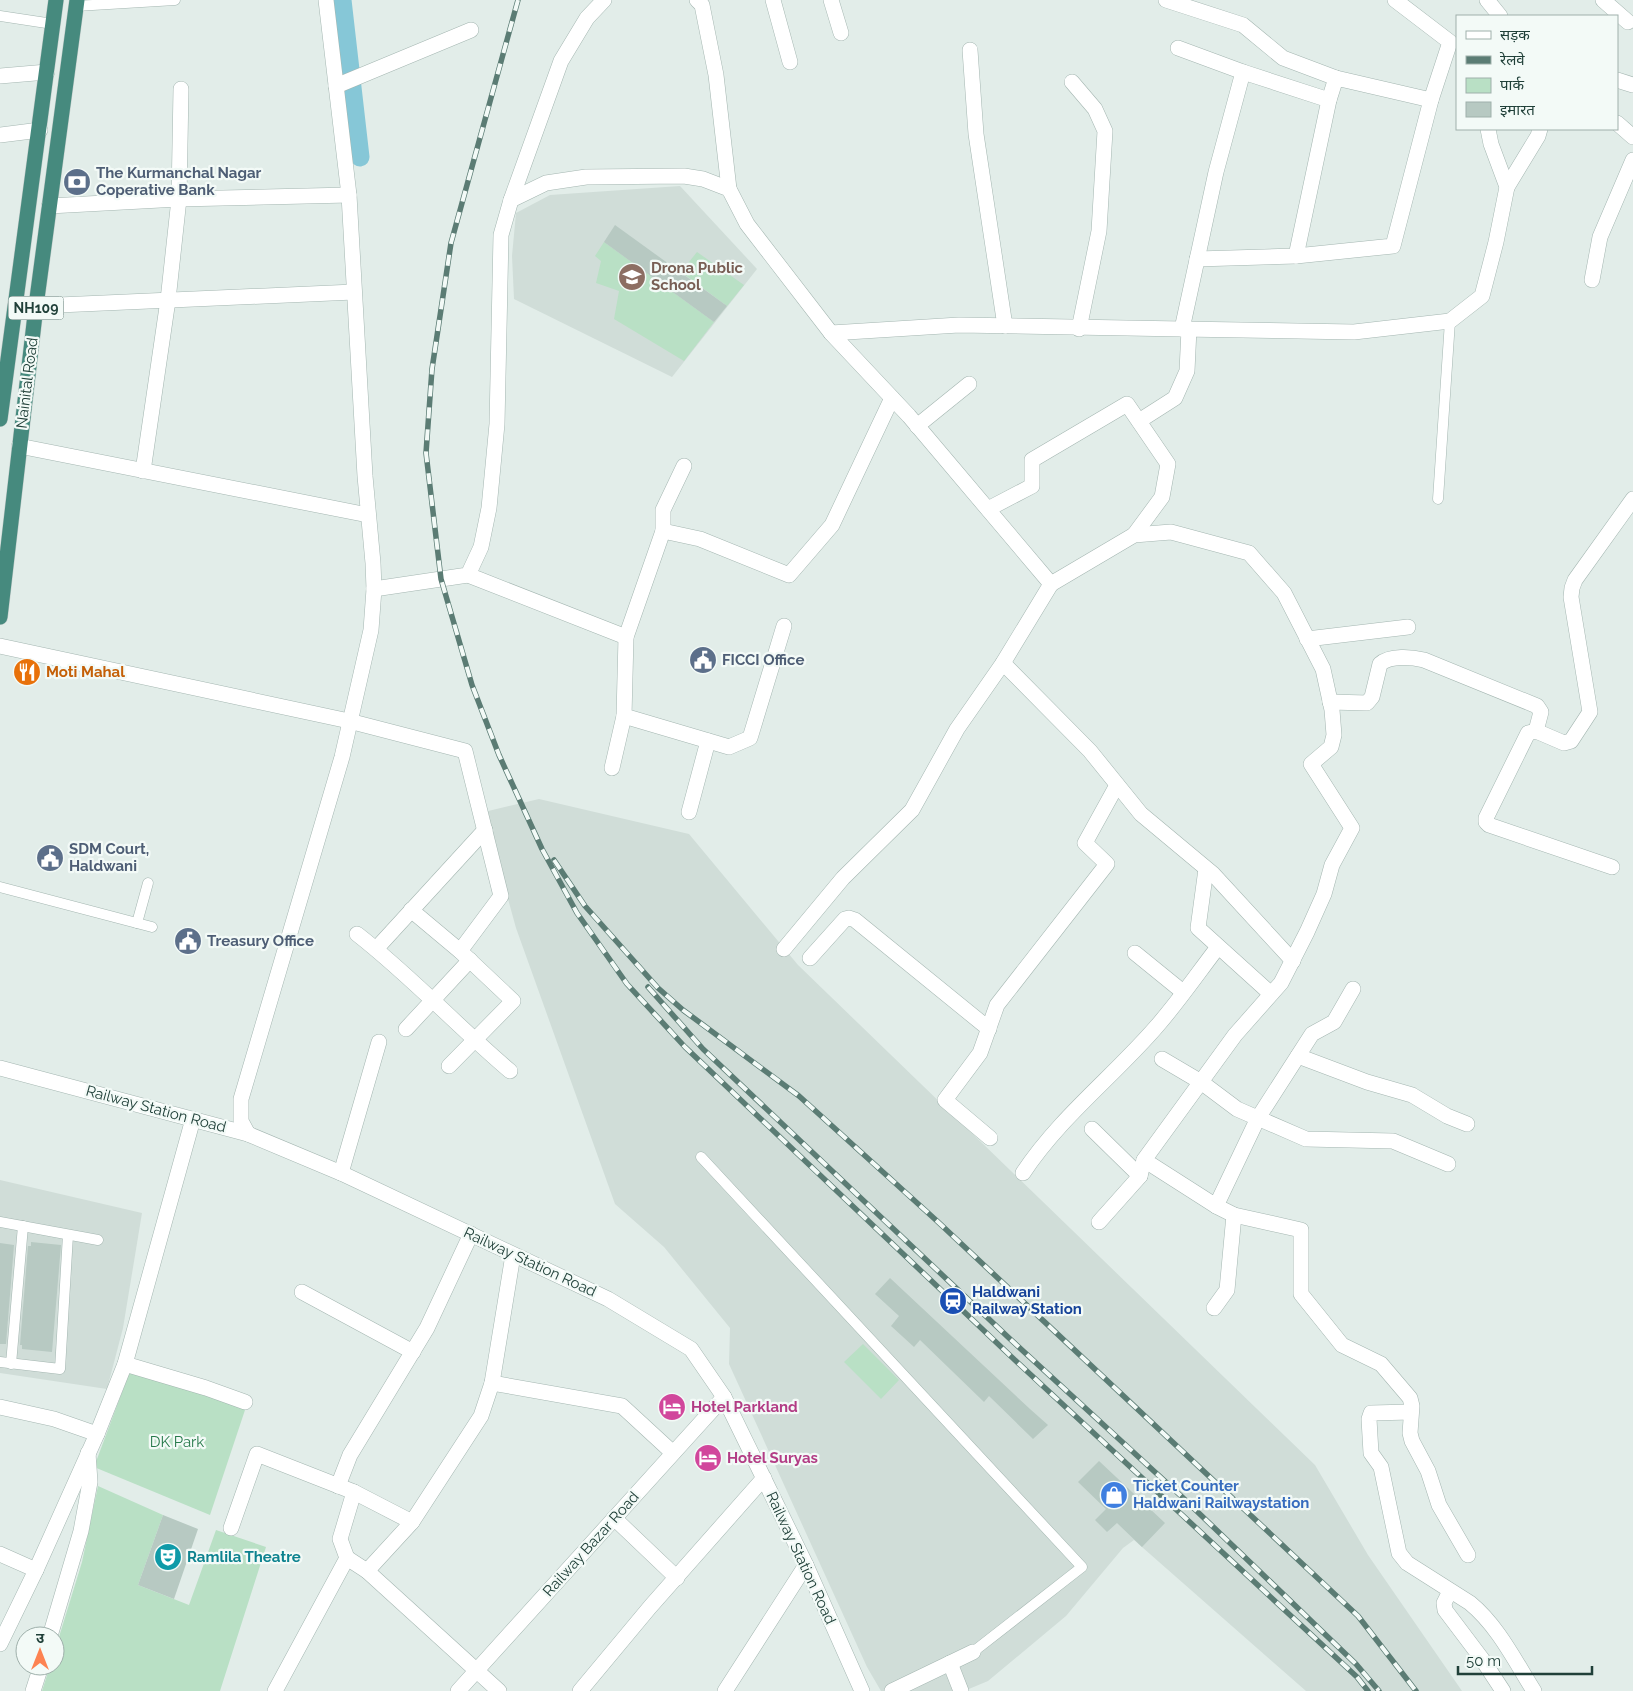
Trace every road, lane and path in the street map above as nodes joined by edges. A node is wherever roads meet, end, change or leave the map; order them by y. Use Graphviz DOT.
graph roads {
  1 [pos="56,0"];
  2 [pos="175,0"];
  3 [pos="326,0"];
  4 [pos="604,0"];
  5 [pos="697,0"];
  6 [pos="773,0"];
  7 [pos="831,0"];
  8 [pos="1166,0"];
  9 [pos="1395,0"];
  10 [pos="1487,0"];
  11 [pos="1603,0"];
  12 [pos="76,3"];
  13 [pos="1499,15"];
  14 [pos="0,16"];
  15 [pos="1628,22"];
  16 [pos="53,24"];
  17 [pos="470,30"];
  18 [pos="841,34"];
  19 [pos="1453,47"];
  20 [pos="1178,48"];
  21 [pos="970,50"];
  22 [pos="790,62"];
  23 [pos="47,72"];
  24 [pos="1243,72"];
  25 [pos="0,76"];
  26 [pos="1336,78"];
  27 [pos="1618,80"];
  28 [pos="1072,82"];
  29 [pos="1633,85"];
  30 [pos="336,86"];
  31 [pos="181,90"];
  32 [pos="1328,100"];
  33 [pos="1432,100"];
  34 [pos="1618,124"];
  35 [pos="40,130"];
  36 [pos="1488,130"];
  37 [pos="1540,130"];
  38 [pos="0,136"];
  39 [pos="1633,137"];
  40 [pos="1633,160"];
  41 [pos="1508,187"];
  42 [pos="729,189"];
  43 [pos="349,195"];
  44 [pos="179,199"];
  45 [pos="511,200"];
  46 [pos="49,206"];
  47 [pos="1296,256"];
  48 [pos="1197,260"];
  49 [pos="1592,280"];
  50 [pos="354,292"];
  51 [pos="168,300"];
  52 [pos="14,306"];
  53 [pos="36,306"];
  54 [pos="1450,320"];
  55 [pos="1006,326"];
  56 [pos="1079,328"];
  57 [pos="1185,329"];
  58 [pos="832,333"];
  59 [pos="969,384"];
  60 [pos="892,398"];
  61 [pos="0,419"];
  62 [pos="1139,420"];
  63 [pos="917,426"];
  64 [pos="19,446"];
  65 [pos="684,466"];
  66 [pos="143,471"];
  67 [pos="1438,498"];
  68 [pos="1633,499"];
  69 [pos="988,509"];
  70 [pos="368,515"];
  71 [pos="5,524"];
  72 [pos="663,531"];
  73 [pos="1134,535"];
  74 [pos="468,575"];
  75 [pos="1051,584"];
  76 [pos="374,589"];
  77 [pos="0,617"];
  78 [pos="784,626"];
  79 [pos="1408,627"];
  80 [pos="626,637"];
  81 [pos="1307,639"];
  82 [pos="0,646"];
  83 [pos="1003,663"];
  84 [pos="1330,702"];
  85 [pos="624,716"];
  86 [pos="349,721"];
  87 [pos="1536,731"];
  88 [pos="708,741"];
  89 [pos="612,768"];
  90 [pos="1117,785"];
  91 [pos="689,812"];
  92 [pos="485,830"];
  93 [pos="1612,867"];
  94 [pos="1206,869"];
  95 [pos="148,883"];
  96 [pos="0,887"];
  97 [pos="411,910"];
  98 [pos="137,923"];
  99 [pos="152,927"];
  100 [pos="357,934"];
  101 [pos="1218,947"];
  102 [pos="376,949"];
  103 [pos="784,949"];
  104 [pos="1135,953"];
  105 [pos="465,955"];
  106 [pos="810,958"];
  107 [pos="1293,961"];
  108 [pos="1353,989"];
  109 [pos="1183,992"];
  110 [pos="1271,994"];
  111 [pos="433,1000"];
  112 [pos="989,1028"];
  113 [pos="406,1029"];
  114 [pos="473,1040"];
  115 [pos="379,1042"];
  116 [pos="1298,1056"];
  117 [pos="1162,1059"];
  118 [pos="449,1066"];
  119 [pos="0,1068"];
  120 [pos="510,1071"];
  121 [pos="1201,1082"];
  122 [pos="1258,1118"];
  123 [pos="193,1119"];
  124 [pos="1467,1124"];
  125 [pos="1092,1130"];
  126 [pos="248,1134"];
  127 [pos="990,1138"];
  128 [pos="701,1157"];
  129 [pos="1144,1160"];
  130 [pos="1448,1164"];
  131 [pos="341,1173"];
  132 [pos="1023,1173"];
  133 [pos="1140,1176"];
  134 [pos="1216,1206"];
  135 [pos="1234,1215"];
  136 [pos="0,1222"];
  137 [pos="1099,1222"];
  138 [pos="22,1226"];
  139 [pos="470,1234"];
  140 [pos="68,1235"];
  141 [pos="98,1240"];
  142 [pos="513,1254"];
  143 [pos="302,1292"];
  144 [pos="1214,1308"];
  145 [pos="413,1352"];
  146 [pos="5,1363"];
  147 [pos="125,1364"];
  148 [pos="492,1383"];
  149 [pos="724,1397"];
  150 [pos="245,1402"];
  151 [pos="0,1407"];
  152 [pos="1411,1412"];
  153 [pos="97,1434"];
  154 [pos="88,1451"];
  155 [pos="673,1453"];
  156 [pos="764,1478"];
  157 [pos="338,1486"];
  158 [pos="354,1492"];
  159 [pos="614,1518"];
  160 [pos="412,1522"];
  161 [pos="231,1528"];
  162 [pos="0,1554"];
  163 [pos="1468,1555"];
  164 [pos="347,1558"];
  165 [pos="806,1565"];
  166 [pos="36,1570"];
  167 [pos="367,1571"];
  168 [pos="677,1578"];
  169 [pos="1450,1591"];
  170 [pos="53,1626"];
  171 [pos="0,1644"];
  172 [pos="973,1652"];
  173 [pos="950,1663"];
  174 [pos="477,1670"];
  175 [pos="37,1676"];
  176 [pos="33,1691"];
  177 [pos="275,1691"];
  178 [pos="458,1691"];
  179 [pos="499,1691"];
  180 [pos="580,1691"];
  181 [pos="726,1691"];
  182 [pos="862,1691"];
  183 [pos="892,1691"];
  184 [pos="961,1691"];
  185 [pos="1503,1691"];
  186 [pos="1534,1691"];
  1 -- 16 [label="highway, Nainital Road / NH109"];
  2 -- 12 [label="lane"];
  3 -- 30 [label="street"];
  4 -- 45 [label="street"];
  5 -- 42 [label="street"];
  6 -- 22 [label="street"];
  7 -- 18 [label="street"];
  8 -- 26 [label="street"];
  9 -- 19 [label="street"];
  10 -- 13 [label="street"];
  11 -- 15 [label="street"];
  12 -- 46 [label="highway, Nainital Road / NH109"];
  14 -- 16 [label="lane"];
  16 -- 23 [label="highway, Nainital Road / NH109"];
  17 -- 30 [label="street"];
  19 -- 33 [label="street"];
  20 -- 24 [label="street"];
  21 -- 55 [label="street"];
  23 -- 25 [label="street"];
  23 -- 35 [label="highway, Nainital Road / NH109"];
  24 -- 32 [label="street"];
  24 -- 48 [label="street"];
  26 -- 32 [label="street"];
  26 -- 33 [label="street"];
  27 -- 29 [label="street"];
  28 -- 56 [label="street"];
  30 -- 43 [label="street"];
  31 -- 44 [label="street"];
  32 -- 47 [label="street"];
  33 -- 47 [label="street"];
  34 -- 39 [label="street"];
  35 -- 38 [label="street"];
  35 -- 52 [label="highway, Nainital Road / NH109"];
  36 -- 41 [label="street"];
  37 -- 41 [label="street"];
  40 -- 49 [label="street"];
  41 -- 54 [label="street"];
  42 -- 45 [label="street"];
  42 -- 58 [label="street"];
  43 -- 44 [label="street"];
  43 -- 50 [label="street"];
  44 -- 46 [label="street"];
  44 -- 51 [label="street"];
  45 -- 74 [label="street"];
  46 -- 53 [label="highway, Nainital Road / NH109"];
  47 -- 48 [label="street"];
  48 -- 57 [label="street"];
  50 -- 51 [label="street"];
  50 -- 70 [label="street"];
  51 -- 53 [label="street"];
  51 -- 66 [label="street"];
  52 -- 53 [label="highway"];
  52 -- 61 [label="highway, Nainital Road / NH109"];
  53 -- 64 [label="highway, Nainital Road / NH109"];
  54 -- 57 [label="street"];
  54 -- 67 [label="lane"];
  55 -- 56 [label="street"];
  55 -- 58 [label="street"];
  56 -- 57 [label="street"];
  57 -- 62 [label="street"];
  58 -- 60 [label="street"];
  59 -- 63 [label="street"];
  60 -- 63 [label="street"];
  60 -- 72 [label="street"];
  62 -- 69 [label="street"];
  62 -- 73 [label="street"];
  63 -- 69 [label="street"];
  64 -- 66 [label="street"];
  64 -- 71 [label="highway, Nainital Road / NH109"];
  65 -- 72 [label="street"];
  66 -- 70 [label="street"];
  68 -- 87 [label="street"];
  69 -- 75 [label="street"];
  70 -- 76 [label="street"];
  71 -- 77 [label="highway, Nainital Road / NH109"];
  72 -- 80 [label="street"];
  73 -- 75 [label="street"];
  73 -- 81 [label="street"];
  74 -- 76 [label="street"];
  74 -- 80 [label="street"];
  75 -- 83 [label="street"];
  76 -- 86 [label="street"];
  78 -- 88 [label="street"];
  79 -- 81 [label="street"];
  80 -- 85 [label="street"];
  81 -- 84 [label="street"];
  82 -- 86 [label="street"];
  83 -- 90 [label="street"];
  83 -- 103 [label="street"];
  84 -- 87 [label="street"];
  84 -- 107 [label="street"];
  85 -- 88 [label="street"];
  85 -- 89 [label="street"];
  86 -- 92 [label="street"];
  86 -- 126 [label="street"];
  87 -- 93 [label="street"];
  88 -- 91 [label="street"];
  90 -- 94 [label="street"];
  90 -- 112 [label="street"];
  92 -- 97 [label="street"];
  92 -- 105 [label="street"];
  94 -- 101 [label="street"];
  94 -- 107 [label="street"];
  95 -- 98 [label="lane"];
  96 -- 98 [label="lane"];
  97 -- 102 [label="street"];
  97 -- 105 [label="street"];
  98 -- 99 [label="lane"];
  100 -- 102 [label="street"];
  101 -- 109 [label="street"];
  101 -- 110 [label="street"];
  102 -- 111 [label="street"];
  104 -- 109 [label="street"];
  105 -- 111 [label="street"];
  105 -- 114 [label="street"];
  106 -- 112 [label="street"];
  107 -- 110 [label="street"];
  108 -- 116 [label="street"];
  109 -- 132 [label="street"];
  110 -- 121 [label="street"];
  111 -- 113 [label="street"];
  111 -- 114 [label="street"];
  112 -- 127 [label="street"];
  114 -- 118 [label="street"];
  114 -- 120 [label="street"];
  115 -- 131 [label="street"];
  116 -- 122 [label="street"];
  116 -- 124 [label="street"];
  117 -- 121 [label="street"];
  119 -- 123 [label="street, Railway Station Road"];
  121 -- 122 [label="street"];
  121 -- 129 [label="street"];
  122 -- 130 [label="street"];
  122 -- 134 [label="street"];
  123 -- 126 [label="street, Railway Station Road"];
  123 -- 147 [label="street"];
  125 -- 133 [label="street"];
  126 -- 131 [label="street, Railway Station Road"];
  128 -- 172 [label="lane"];
  129 -- 133 [label="street"];
  129 -- 134 [label="street"];
  131 -- 139 [label="street, Railway Station Road"];
  133 -- 137 [label="street"];
  134 -- 135 [label="street"];
  135 -- 144 [label="street"];
  135 -- 152 [label="street"];
  136 -- 138 [label="lane"];
  138 -- 140 [label="lane"];
  138 -- 146 [label="lane"];
  139 -- 142 [label="street, Railway Station Road"];
  139 -- 145 [label="street"];
  140 -- 141 [label="lane"];
  140 -- 146 [label="lane"];
  142 -- 148 [label="street"];
  142 -- 149 [label="street, Railway Station Road"];
  143 -- 145 [label="street"];
  145 -- 157 [label="street"];
  147 -- 150 [label="street"];
  147 -- 153 [label="street"];
  148 -- 155 [label="street"];
  148 -- 160 [label="street"];
  149 -- 155 [label="street, Railway Bazar Road"];
  149 -- 156 [label="street, Railway Station Road"];
  151 -- 153 [label="street"];
  152 -- 163 [label="street"];
  152 -- 169 [label="street"];
  153 -- 154 [label="street"];
  154 -- 166 [label="street"];
  154 -- 170 [label="street"];
  155 -- 159 [label="street, Railway Bazar Road"];
  156 -- 165 [label="street, Railway Station Road"];
  156 -- 168 [label="street"];
  157 -- 158 [label="street"];
  157 -- 161 [label="street"];
  158 -- 160 [label="street"];
  158 -- 164 [label="street"];
  159 -- 168 [label="street"];
  159 -- 174 [label="street, Railway Bazar Road"];
  160 -- 167 [label="street"];
  162 -- 166 [label="street"];
  164 -- 167 [label="street"];
  164 -- 177 [label="street"];
  165 -- 181 [label="street"];
  165 -- 182 [label="street, Railway Station Road"];
  166 -- 171 [label="street"];
  167 -- 174 [label="street"];
  168 -- 180 [label="street"];
  169 -- 185 [label="street"];
  169 -- 186 [label="street"];
  172 -- 173 [label="street"];
  173 -- 183 [label="street"];
  173 -- 184 [label="street"];
  174 -- 178 [label="street, Railway Bazar Road"];
  174 -- 179 [label="street"];
  175 -- 176 [label="street"];
}
